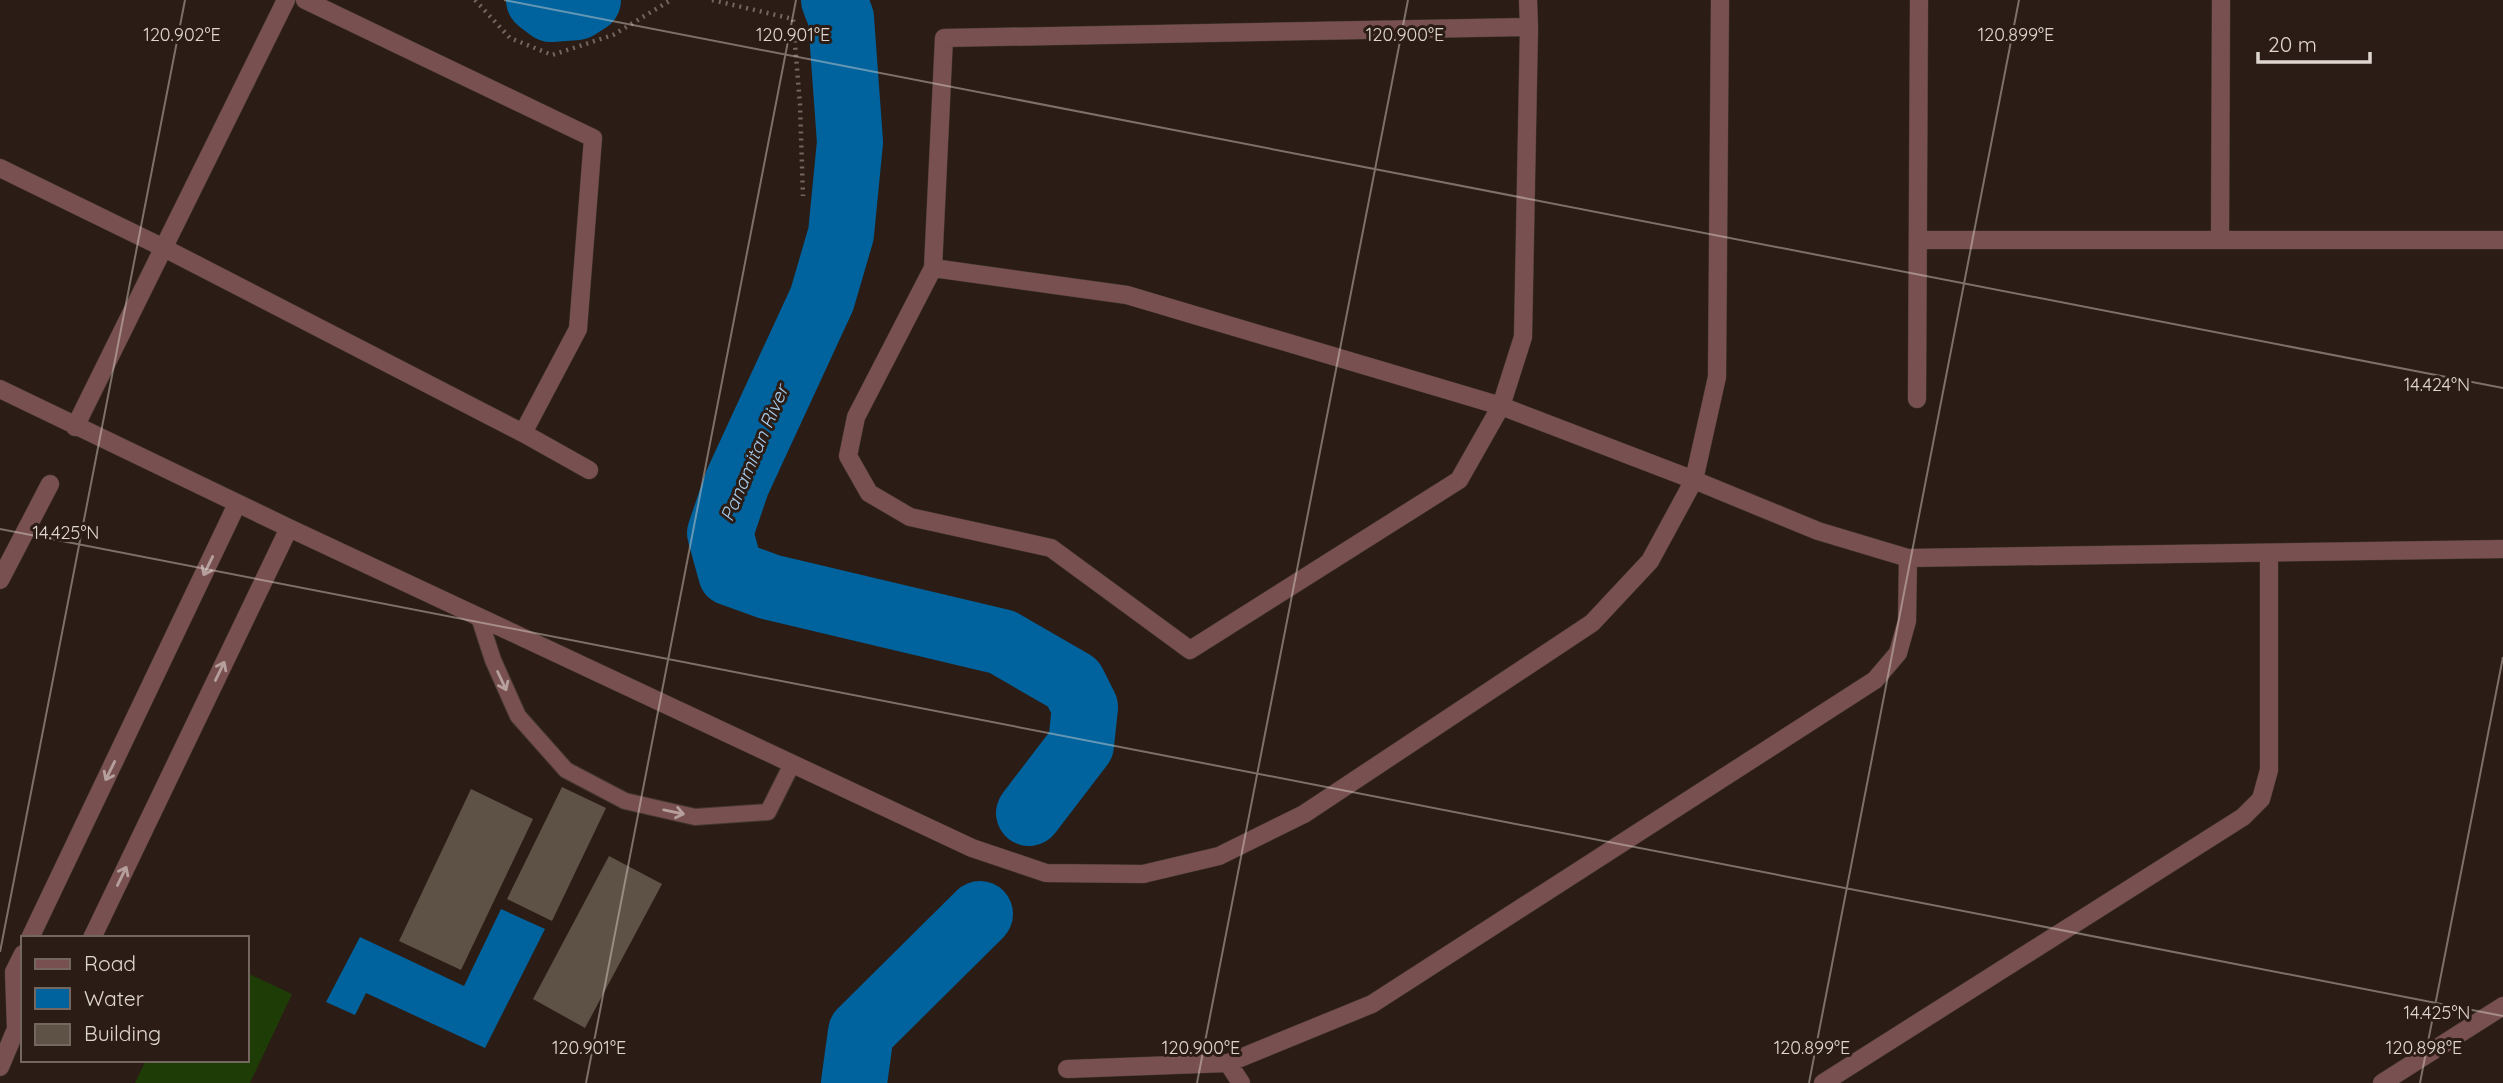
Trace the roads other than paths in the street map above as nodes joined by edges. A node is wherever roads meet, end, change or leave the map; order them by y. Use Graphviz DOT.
graph roads {
  1 [pos="286,0"];
  2 [pos="304,0"];
  3 [pos="1528,0"];
  4 [pos="1720,0"];
  5 [pos="1919,0"];
  6 [pos="2221,0"];
  7 [pos="1528,27"];
  8 [pos="0,168"];
  9 [pos="2220,239"];
  10 [pos="1917,240"];
  11 [pos="2503,240"];
  12 [pos="164,248"];
  13 [pos="933,268"];
  14 [pos="0,389"];
  15 [pos="1917,399"];
  16 [pos="1501,406"];
  17 [pos="75,427"];
  18 [pos="523,433"];
  19 [pos="589,470"];
  20 [pos="1694,480"];
  21 [pos="50,484"];
  22 [pos="237,504"];
  23 [pos="289,528"];
  24 [pos="2503,549"];
  25 [pos="2269,554"];
  26 [pos="1908,558"];
  27 [pos="0,580"];
  28 [pos="479,617"];
  29 [pos="792,764"];
  30 [pos="31,936"];
  31 [pos="93,936"];
  32 [pos="21,958"];
  33 [pos="2503,1006"];
  34 [pos="20,1026"];
  35 [pos="1228,1063"];
  36 [pos="0,1067"];
  37 [pos="1068,1069"];
  38 [pos="1241,1083"];
  39 [pos="1823,1083"];
  40 [pos="2382,1083"];
  1 -- 12 [label="street"];
  2 -- 18 [label="street"];
  3 -- 7 [label="street"];
  4 -- 20 [label="street"];
  5 -- 10 [label="street"];
  6 -- 9 [label="street"];
  7 -- 13 [label="street"];
  7 -- 16 [label="street"];
  8 -- 12 [label="street"];
  9 -- 10 [label="street"];
  9 -- 11 [label="street"];
  10 -- 15 [label="street"];
  12 -- 17 [label="street"];
  12 -- 18 [label="street"];
  13 -- 16 [label="street"];
  13 -- 16 [label="street"];
  14 -- 17 [label="street"];
  16 -- 20 [label="street"];
  17 -- 22 [label="street"];
  18 -- 19 [label="street"];
  20 -- 26 [label="street"];
  20 -- 29 [label="street"];
  21 -- 27 [label="street"];
  22 -- 23 [label="street"];
  22 -- 30 [label="street, one-way"];
  23 -- 28 [label="street"];
  31 -- 23 [label="street, one-way"];
  24 -- 25 [label="street"];
  25 -- 26 [label="street"];
  25 -- 39 [label="street"];
  26 -- 35 [label="street"];
  28 -- 29 [label="street"];
  28 -- 29 [label="lane, one-way"];
  32 -- 34 [label="street"];
  33 -- 40 [label="street"];
  34 -- 36 [label="street"];
  35 -- 37 [label="street"];
  35 -- 38 [label="street"];
}
